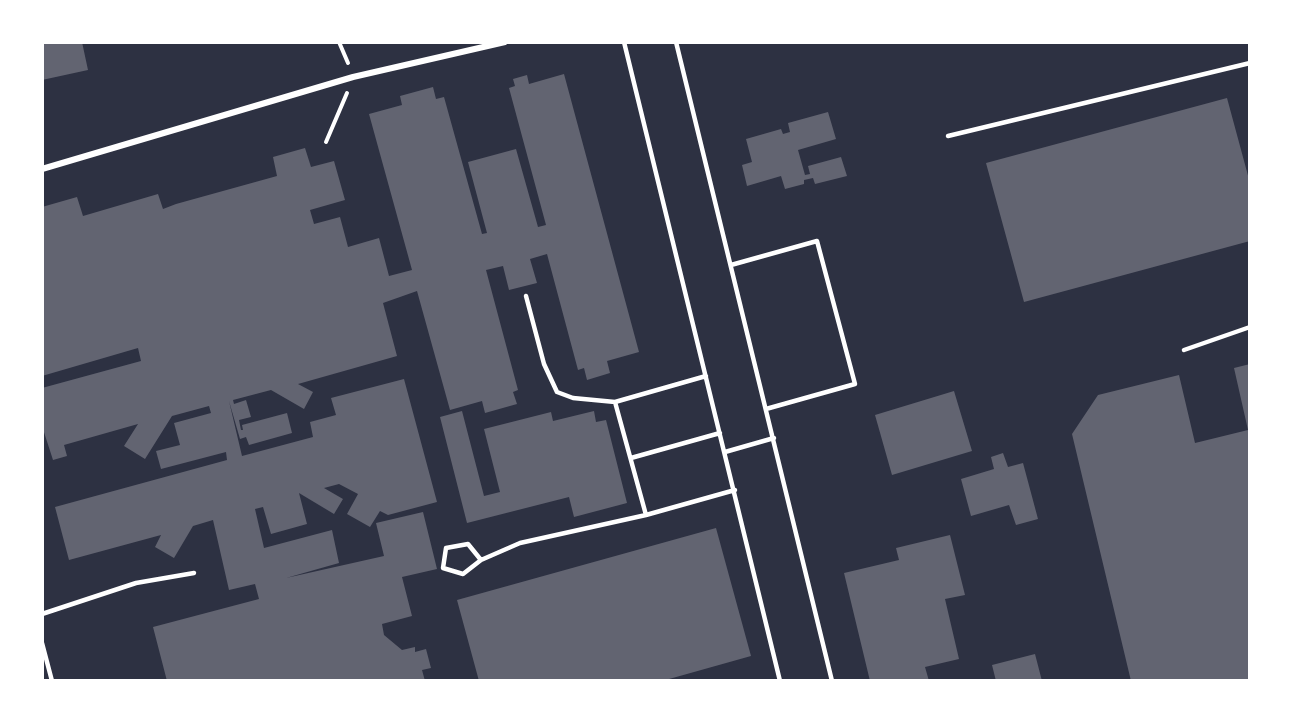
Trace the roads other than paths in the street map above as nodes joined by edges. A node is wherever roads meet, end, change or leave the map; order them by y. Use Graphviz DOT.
graph roads {
  1 [pos="505,42"];
  2 [pos="624,42"];
  3 [pos="676,42"];
  4 [pos="1250,63"];
  5 [pos="948,136"];
  6 [pos="42,169"];
  7 [pos="731,265"];
  8 [pos="526,296"];
  9 [pos="1250,327"];
  10 [pos="1184,350"];
  11 [pos="706,376"];
  12 [pos="615,402"];
  13 [pos="766,409"];
  14 [pos="720,433"];
  15 [pos="774,438"];
  16 [pos="725,452"];
  17 [pos="631,458"];
  18 [pos="735,490"];
  19 [pos="646,515"];
  20 [pos="481,560"];
  21 [pos="194,573"];
  22 [pos="42,614"];
  23 [pos="42,643"];
  24 [pos="52,681"];
  25 [pos="780,681"];
  26 [pos="832,681"];
  1 -- 6 [label="street"];
  2 -- 11 [label="lane"];
  3 -- 7 [label="lane"];
  4 -- 5 [label="lane"];
  7 -- 13 [label="lane"];
  7 -- 13 [label="lane"];
  8 -- 12 [label="lane"];
  9 -- 10 [label="lane"];
  11 -- 12 [label="lane"];
  11 -- 14 [label="lane"];
  12 -- 17 [label="lane"];
  13 -- 15 [label="lane"];
  14 -- 16 [label="lane"];
  14 -- 17 [label="lane"];
  15 -- 16 [label="lane"];
  15 -- 26 [label="lane"];
  16 -- 18 [label="lane"];
  17 -- 19 [label="lane"];
  18 -- 19 [label="lane"];
  18 -- 25 [label="lane"];
  19 -- 20 [label="lane"];
  20 -- 20 [label="lane"];
  21 -- 22 [label="lane"];
  23 -- 24 [label="lane"];
}
